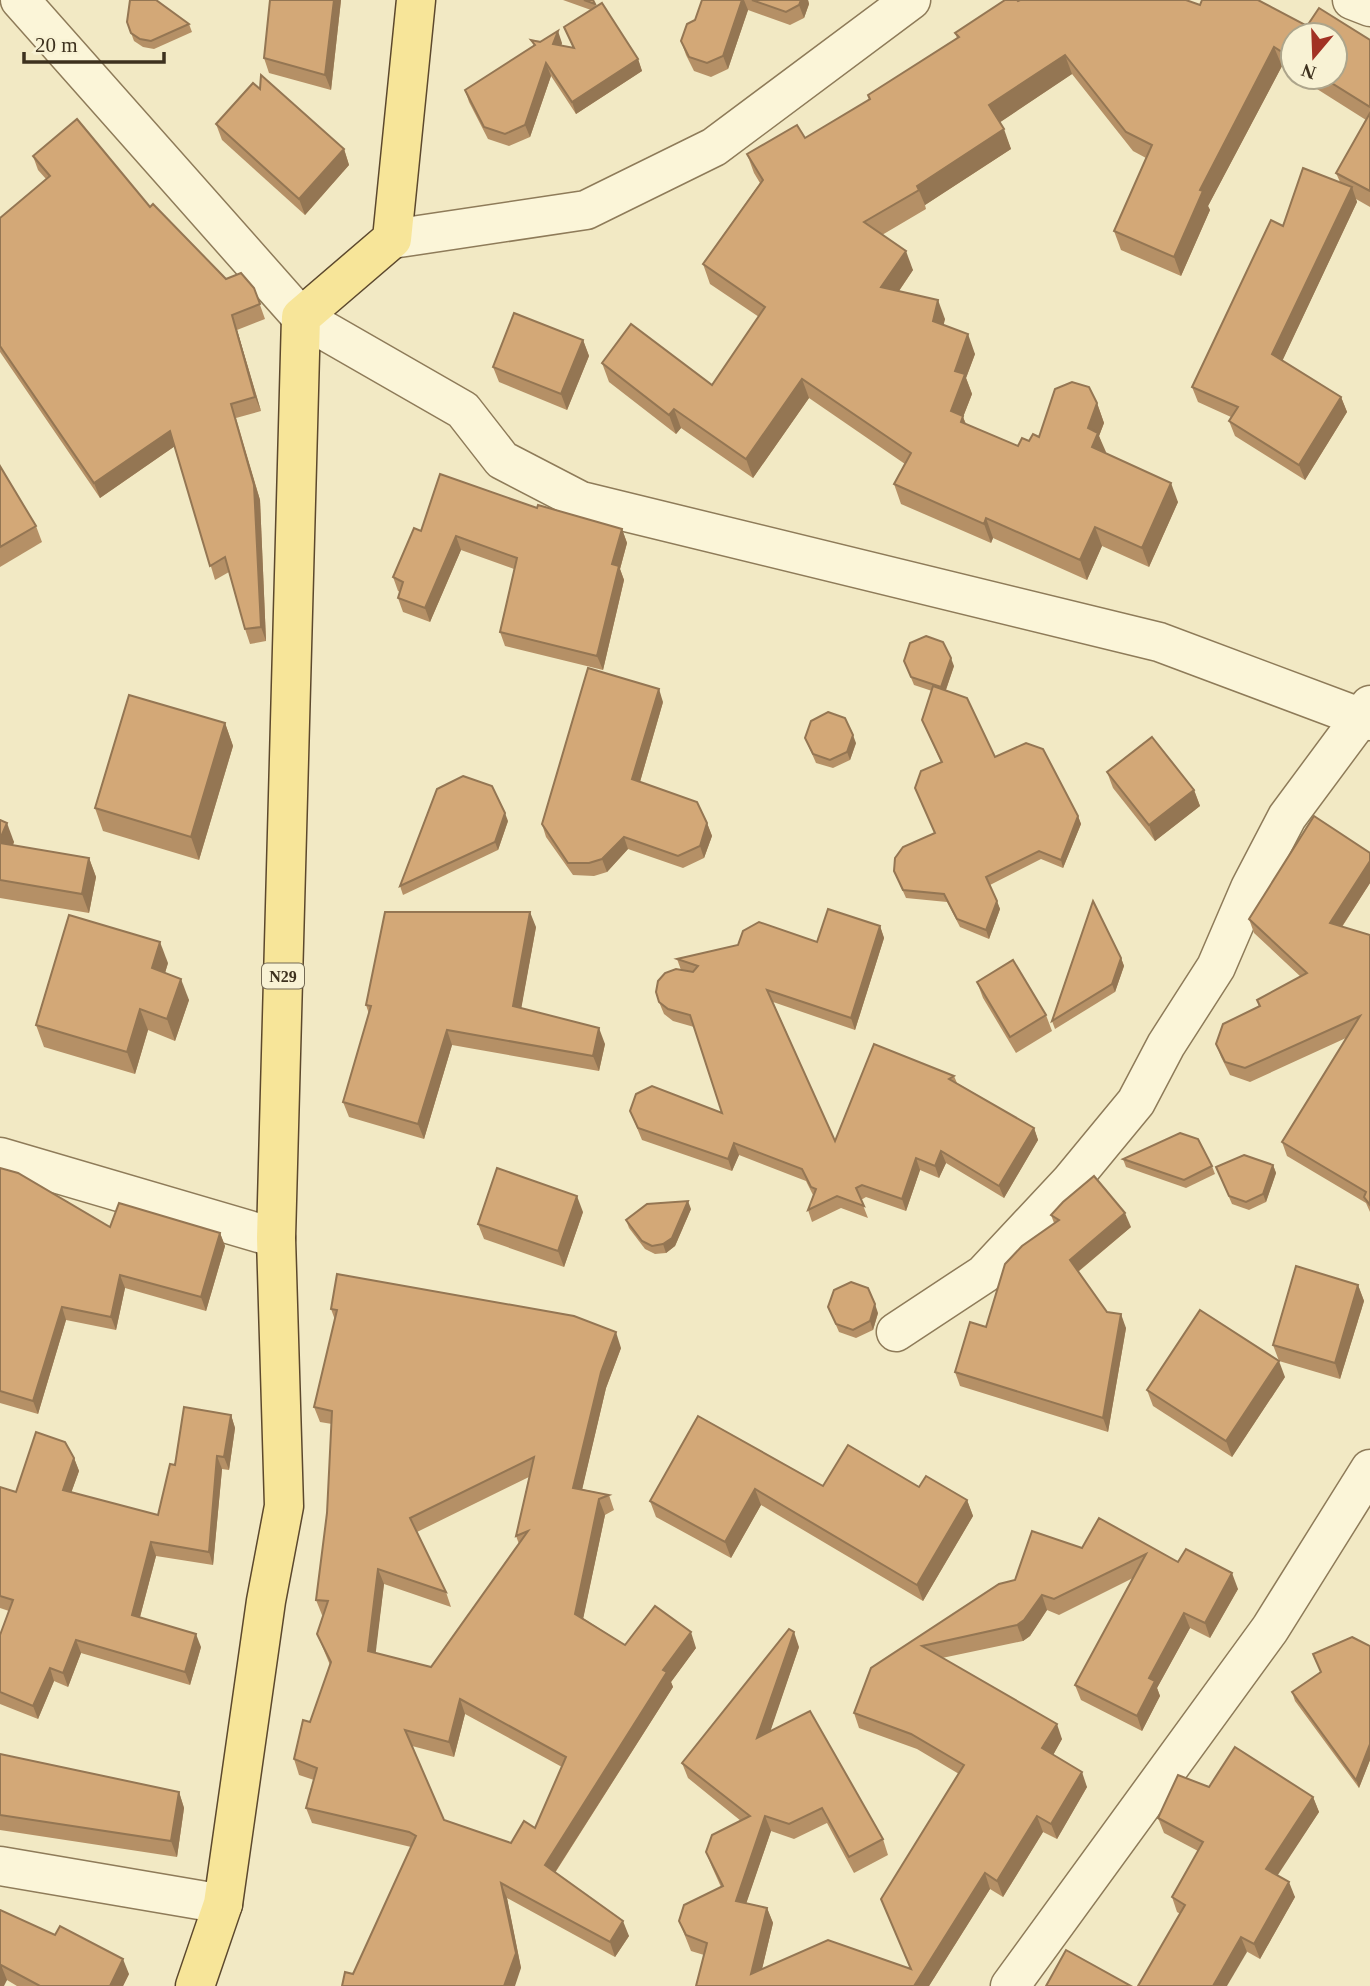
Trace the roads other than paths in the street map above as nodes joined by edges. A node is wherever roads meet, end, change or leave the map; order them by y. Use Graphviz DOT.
graph roads {
  1 [pos="20,0"];
  2 [pos="416,0"];
  3 [pos="911,0"];
  4 [pos="1352,0"];
  5 [pos="1370,7"];
  6 [pos="392,239"];
  7 [pos="301,317"];
  8 [pos="1368,714"];
  9 [pos="0,1157"];
  10 [pos="276,1238"];
  11 [pos="896,1332"];
  12 [pos="1370,1469"];
  13 [pos="0,1866"];
  14 [pos="223,1904"];
  15 [pos="195,1986"];
  16 [pos="1010,1986"];
  1 -- 7 [label="street"];
  2 -- 6 [label="main road"];
  3 -- 6 [label="street"];
  4 -- 5 [label="street"];
  6 -- 7 [label="main road"];
  7 -- 8 [label="street"];
  7 -- 10 [label="main road, N29"];
  8 -- 11 [label="street"];
  9 -- 10 [label="street"];
  10 -- 14 [label="main road, N29"];
  12 -- 16 [label="street"];
  13 -- 14 [label="street"];
  14 -- 15 [label="main road, N29"];
}
